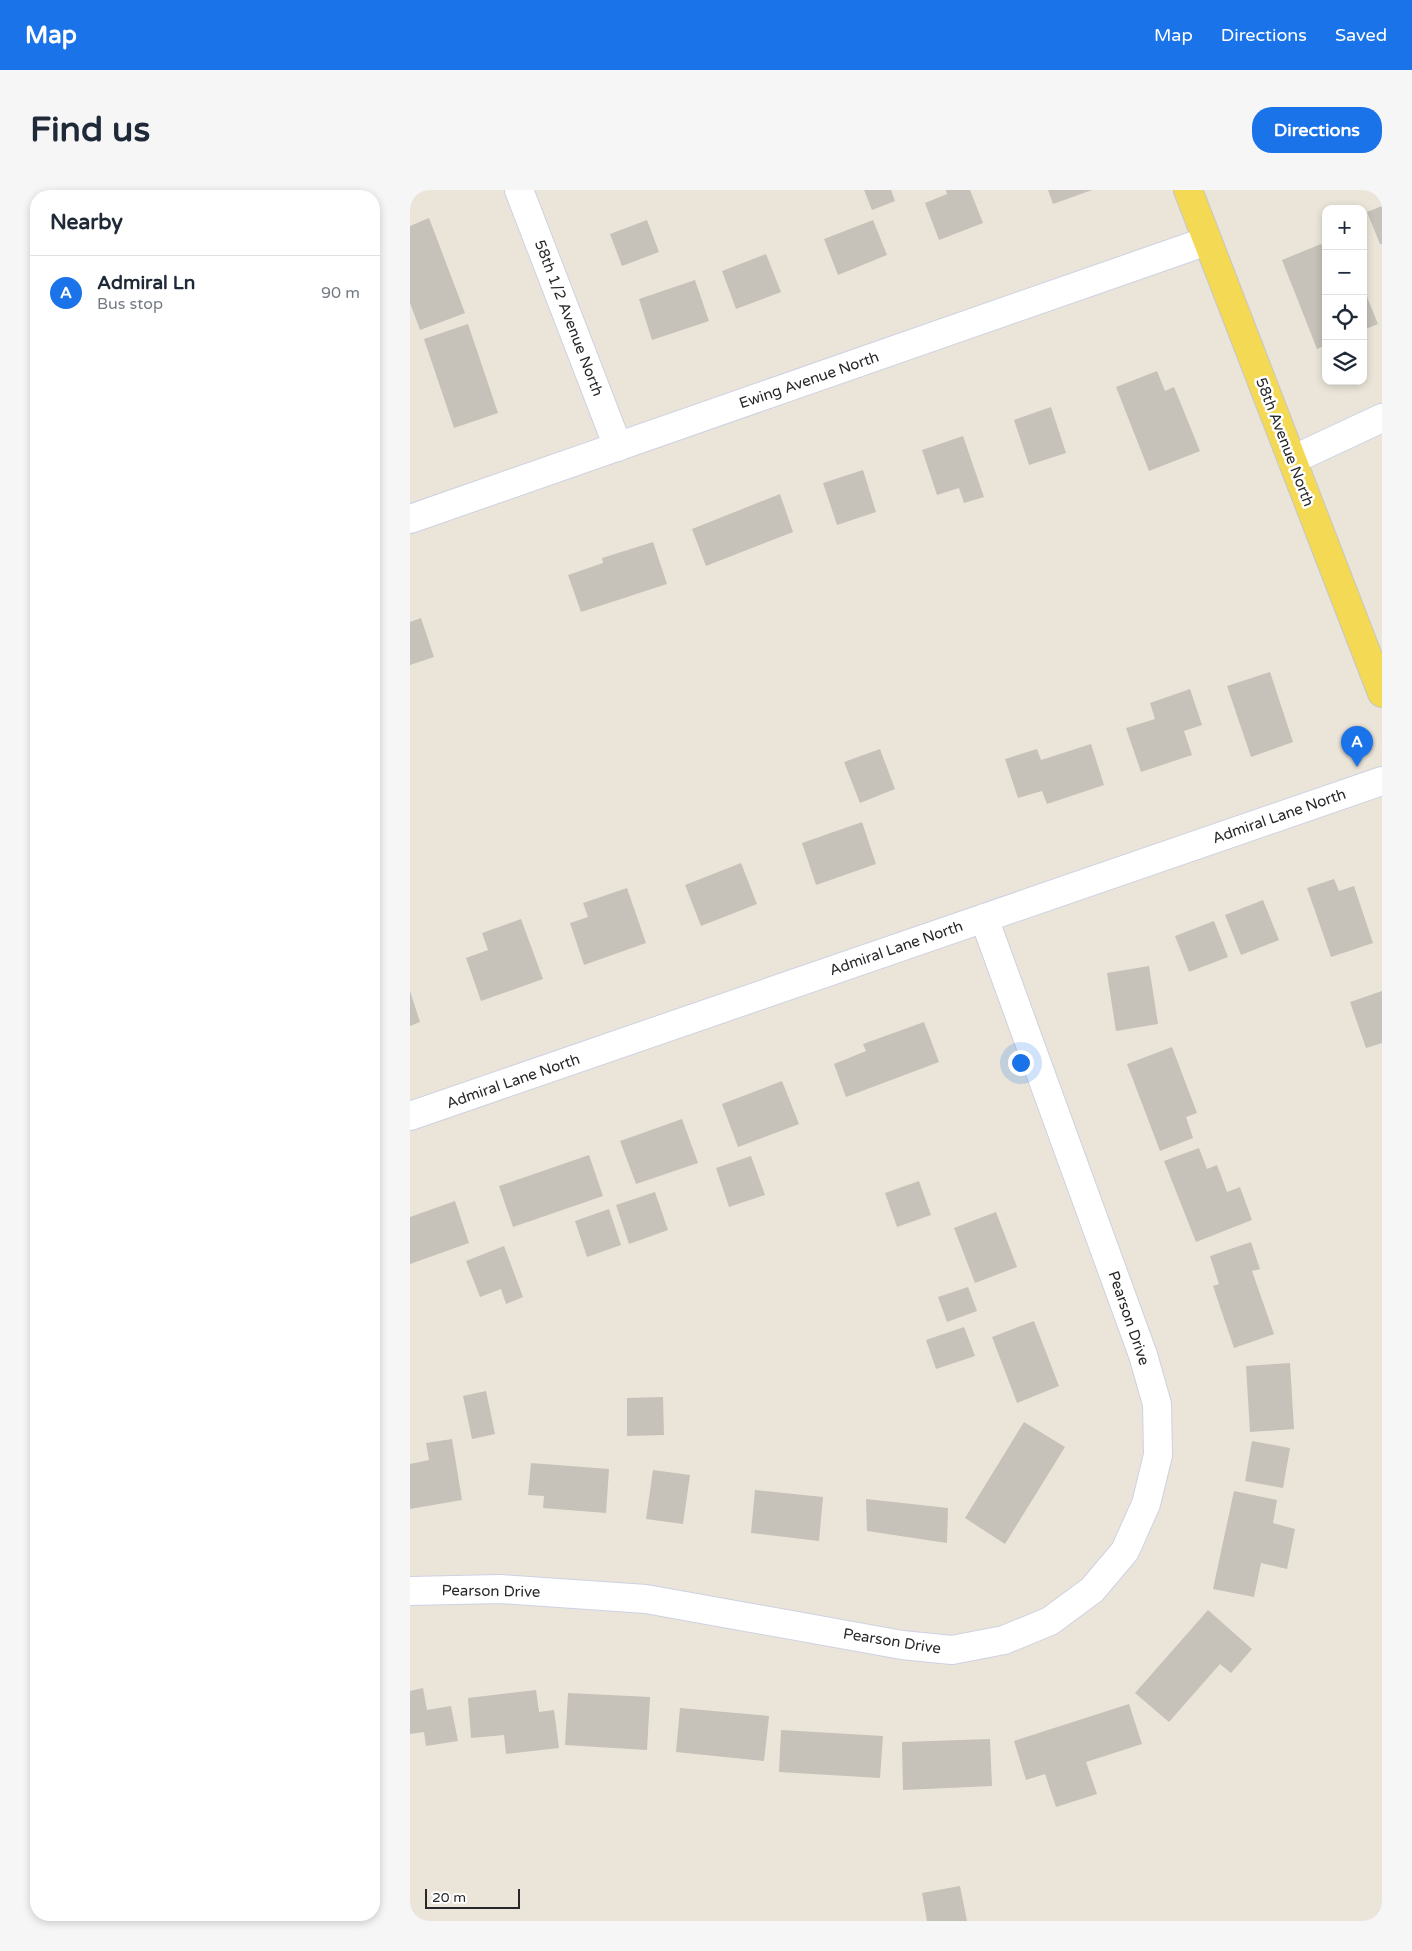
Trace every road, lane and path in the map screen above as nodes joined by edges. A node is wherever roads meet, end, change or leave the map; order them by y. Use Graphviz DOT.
graph roads {
  1 [pos="519,190"];
  2 [pos="1188,190"];
  3 [pos="1207,241"];
  4 [pos="1382,418"];
  5 [pos="618,447"];
  6 [pos="1292,460"];
  7 [pos="410,519"];
  8 [pos="1382,693"];
  9 [pos="1382,781"];
  10 [pos="984,918"];
  11 [pos="410,1116"];
  12 [pos="410,1592"];
  1 -- 5 [label="street, 58th 1/2 Avenue North"];
  2 -- 3 [label="main road, 58th Avenue North"];
  3 -- 5 [label="street, Ewing Avenue North"];
  3 -- 6 [label="main road, 58th Avenue North"];
  4 -- 6 [label="street"];
  5 -- 7 [label="street, Ewing Avenue North"];
  6 -- 8 [label="main road, 58th Avenue North"];
  9 -- 10 [label="street, Admiral Lane North"];
  10 -- 11 [label="street, Admiral Lane North"];
  10 -- 12 [label="street, Pearson Drive"];
}
